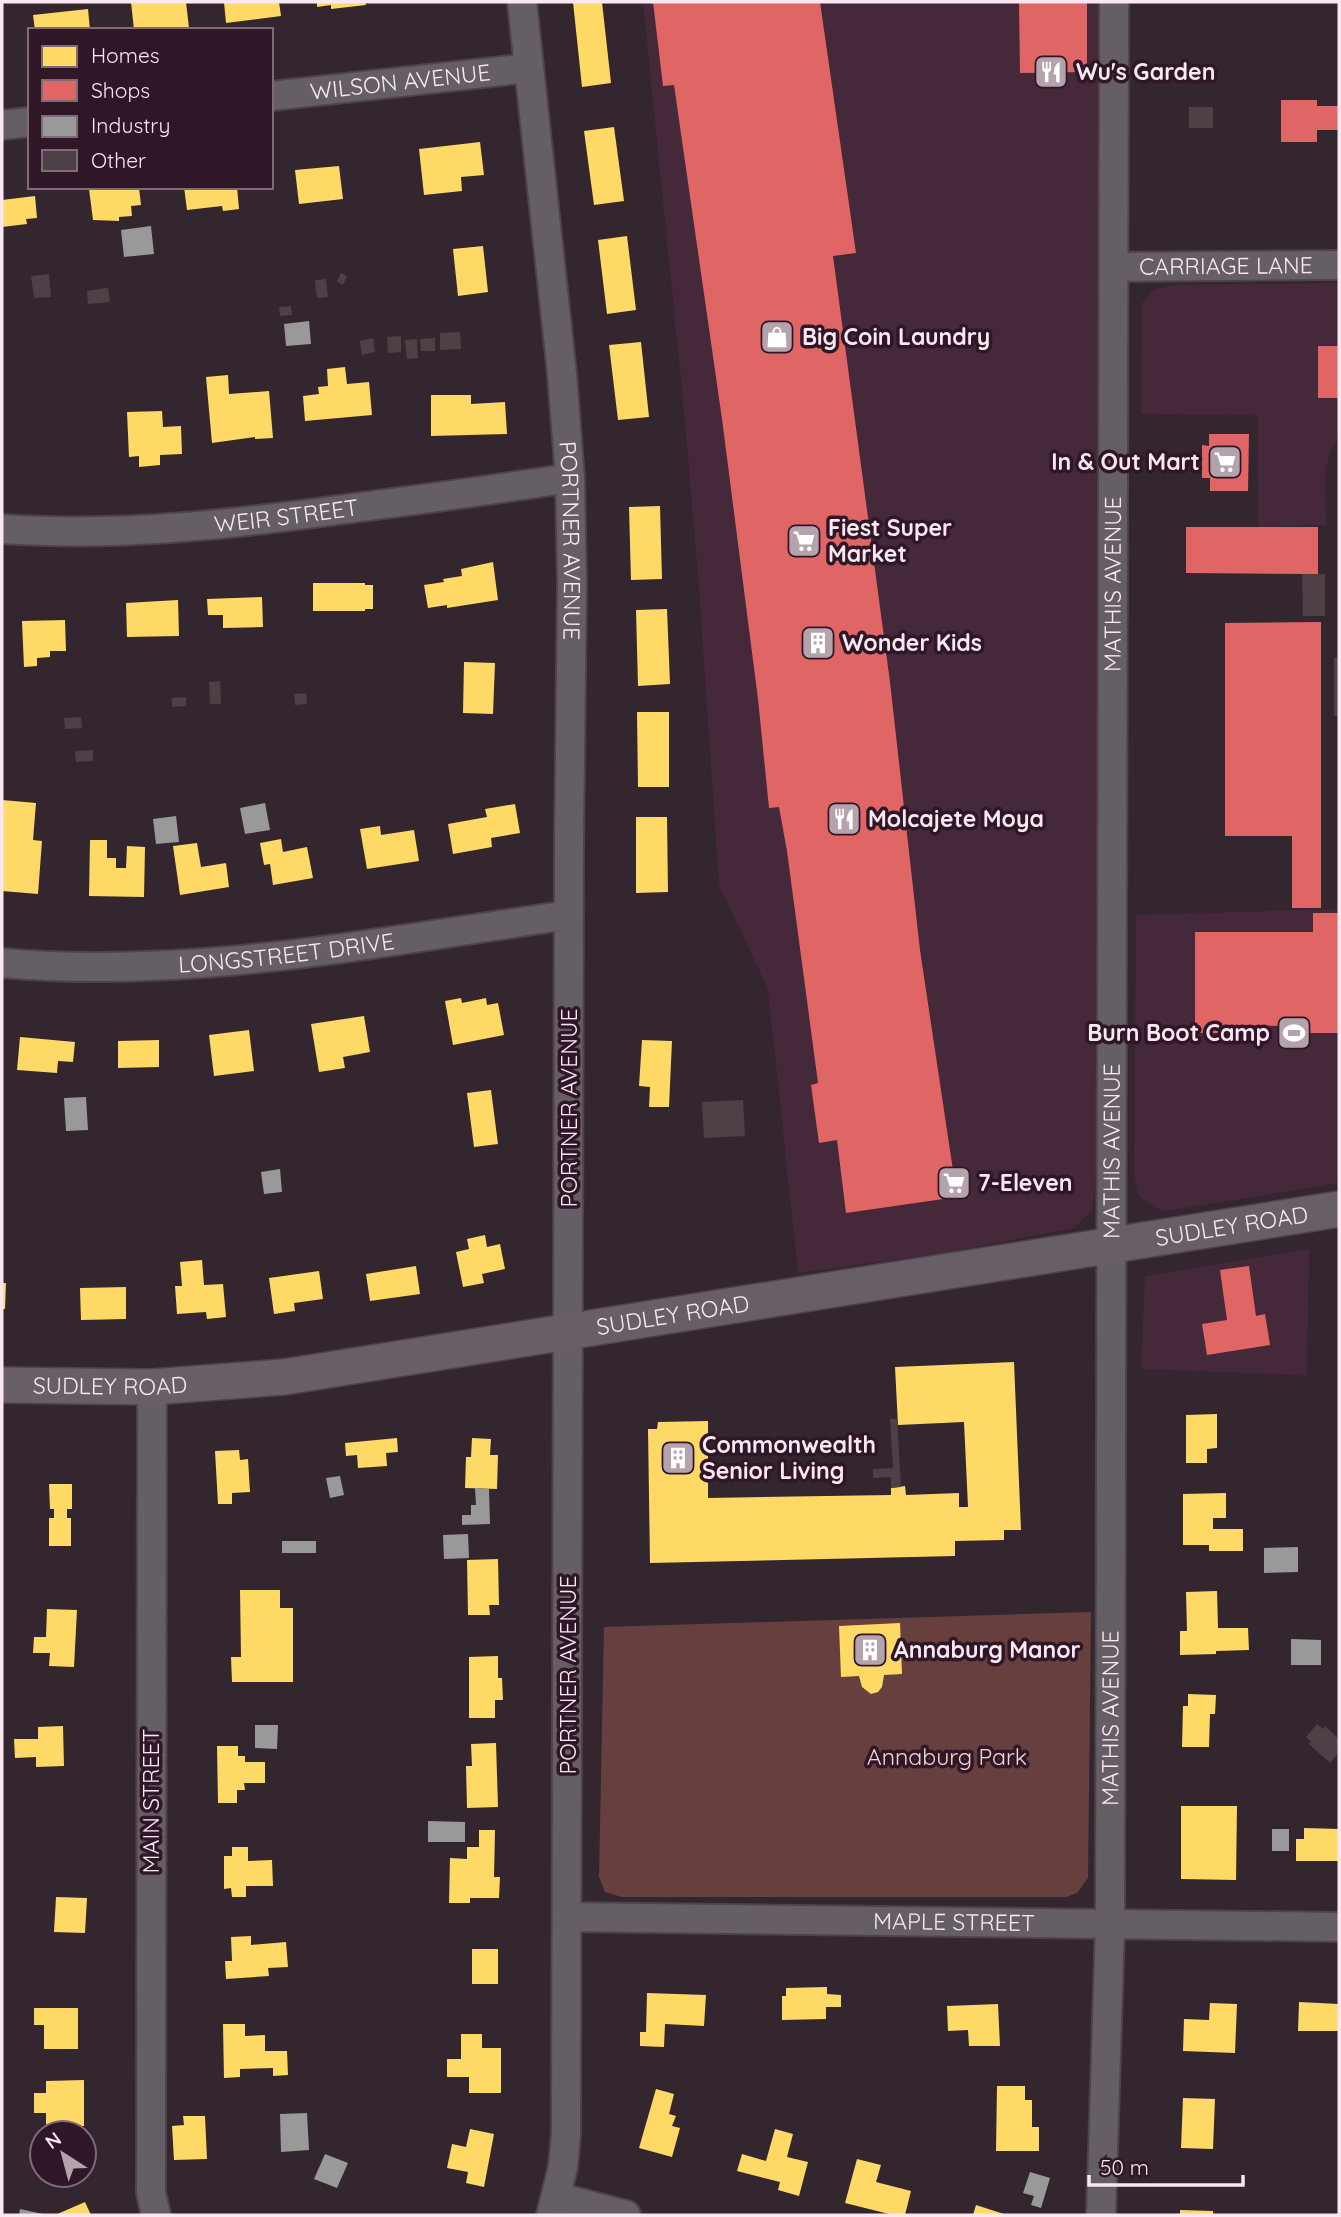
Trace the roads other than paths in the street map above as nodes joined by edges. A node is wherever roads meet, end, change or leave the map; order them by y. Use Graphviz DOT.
graph roads {
  1 [pos="522,2"];
  2 [pos="1114,2"];
  3 [pos="529,68"];
  4 [pos="273,96"];
  5 [pos="28,122"];
  6 [pos="2,125"];
  7 [pos="1339,265"];
  8 [pos="1114,267"];
  9 [pos="570,478"];
  10 [pos="2,529"];
  11 [pos="569,915"];
  12 [pos="2,963"];
  13 [pos="1339,1209"];
  14 [pos="1112,1246"];
  15 [pos="568,1333"];
  16 [pos="2,1385"];
  17 [pos="152,1387"];
  18 [pos="567,1917"];
  19 [pos="1110,1925"];
  20 [pos="1339,1927"];
  21 [pos="554,2206"];
  22 [pos="156,2215"];
  23 [pos="626,2215"];
  24 [pos="1101,2215"];
  1 -- 3 [label="street, PORTNER AVENUE"];
  2 -- 8 [label="street, MATHIS AVENUE"];
  3 -- 4 [label="street, WILSON AVENUE"];
  3 -- 9 [label="street, PORTNER AVENUE"];
  5 -- 6 [label="street"];
  7 -- 8 [label="street, CARRIAGE LANE"];
  8 -- 14 [label="street, MATHIS AVENUE"];
  9 -- 10 [label="street, WEIR STREET"];
  9 -- 11 [label="street, PORTNER AVENUE"];
  11 -- 12 [label="street, LONGSTREET DRIVE"];
  11 -- 15 [label="street, PORTNER AVENUE"];
  13 -- 14 [label="main road, SUDLEY ROAD"];
  14 -- 15 [label="main road, SUDLEY ROAD"];
  14 -- 19 [label="street, MATHIS AVENUE"];
  15 -- 17 [label="main road, SUDLEY ROAD"];
  15 -- 18 [label="street, PORTNER AVENUE"];
  16 -- 17 [label="main road, SUDLEY ROAD"];
  17 -- 22 [label="street, MAIN STREET"];
  18 -- 19 [label="street, MAPLE STREET"];
  18 -- 21 [label="street, PORTNER AVENUE"];
  19 -- 20 [label="street, MAPLE STREET"];
  19 -- 24 [label="street, MATHIS AVENUE"];
  21 -- 23 [label="street"];
}
